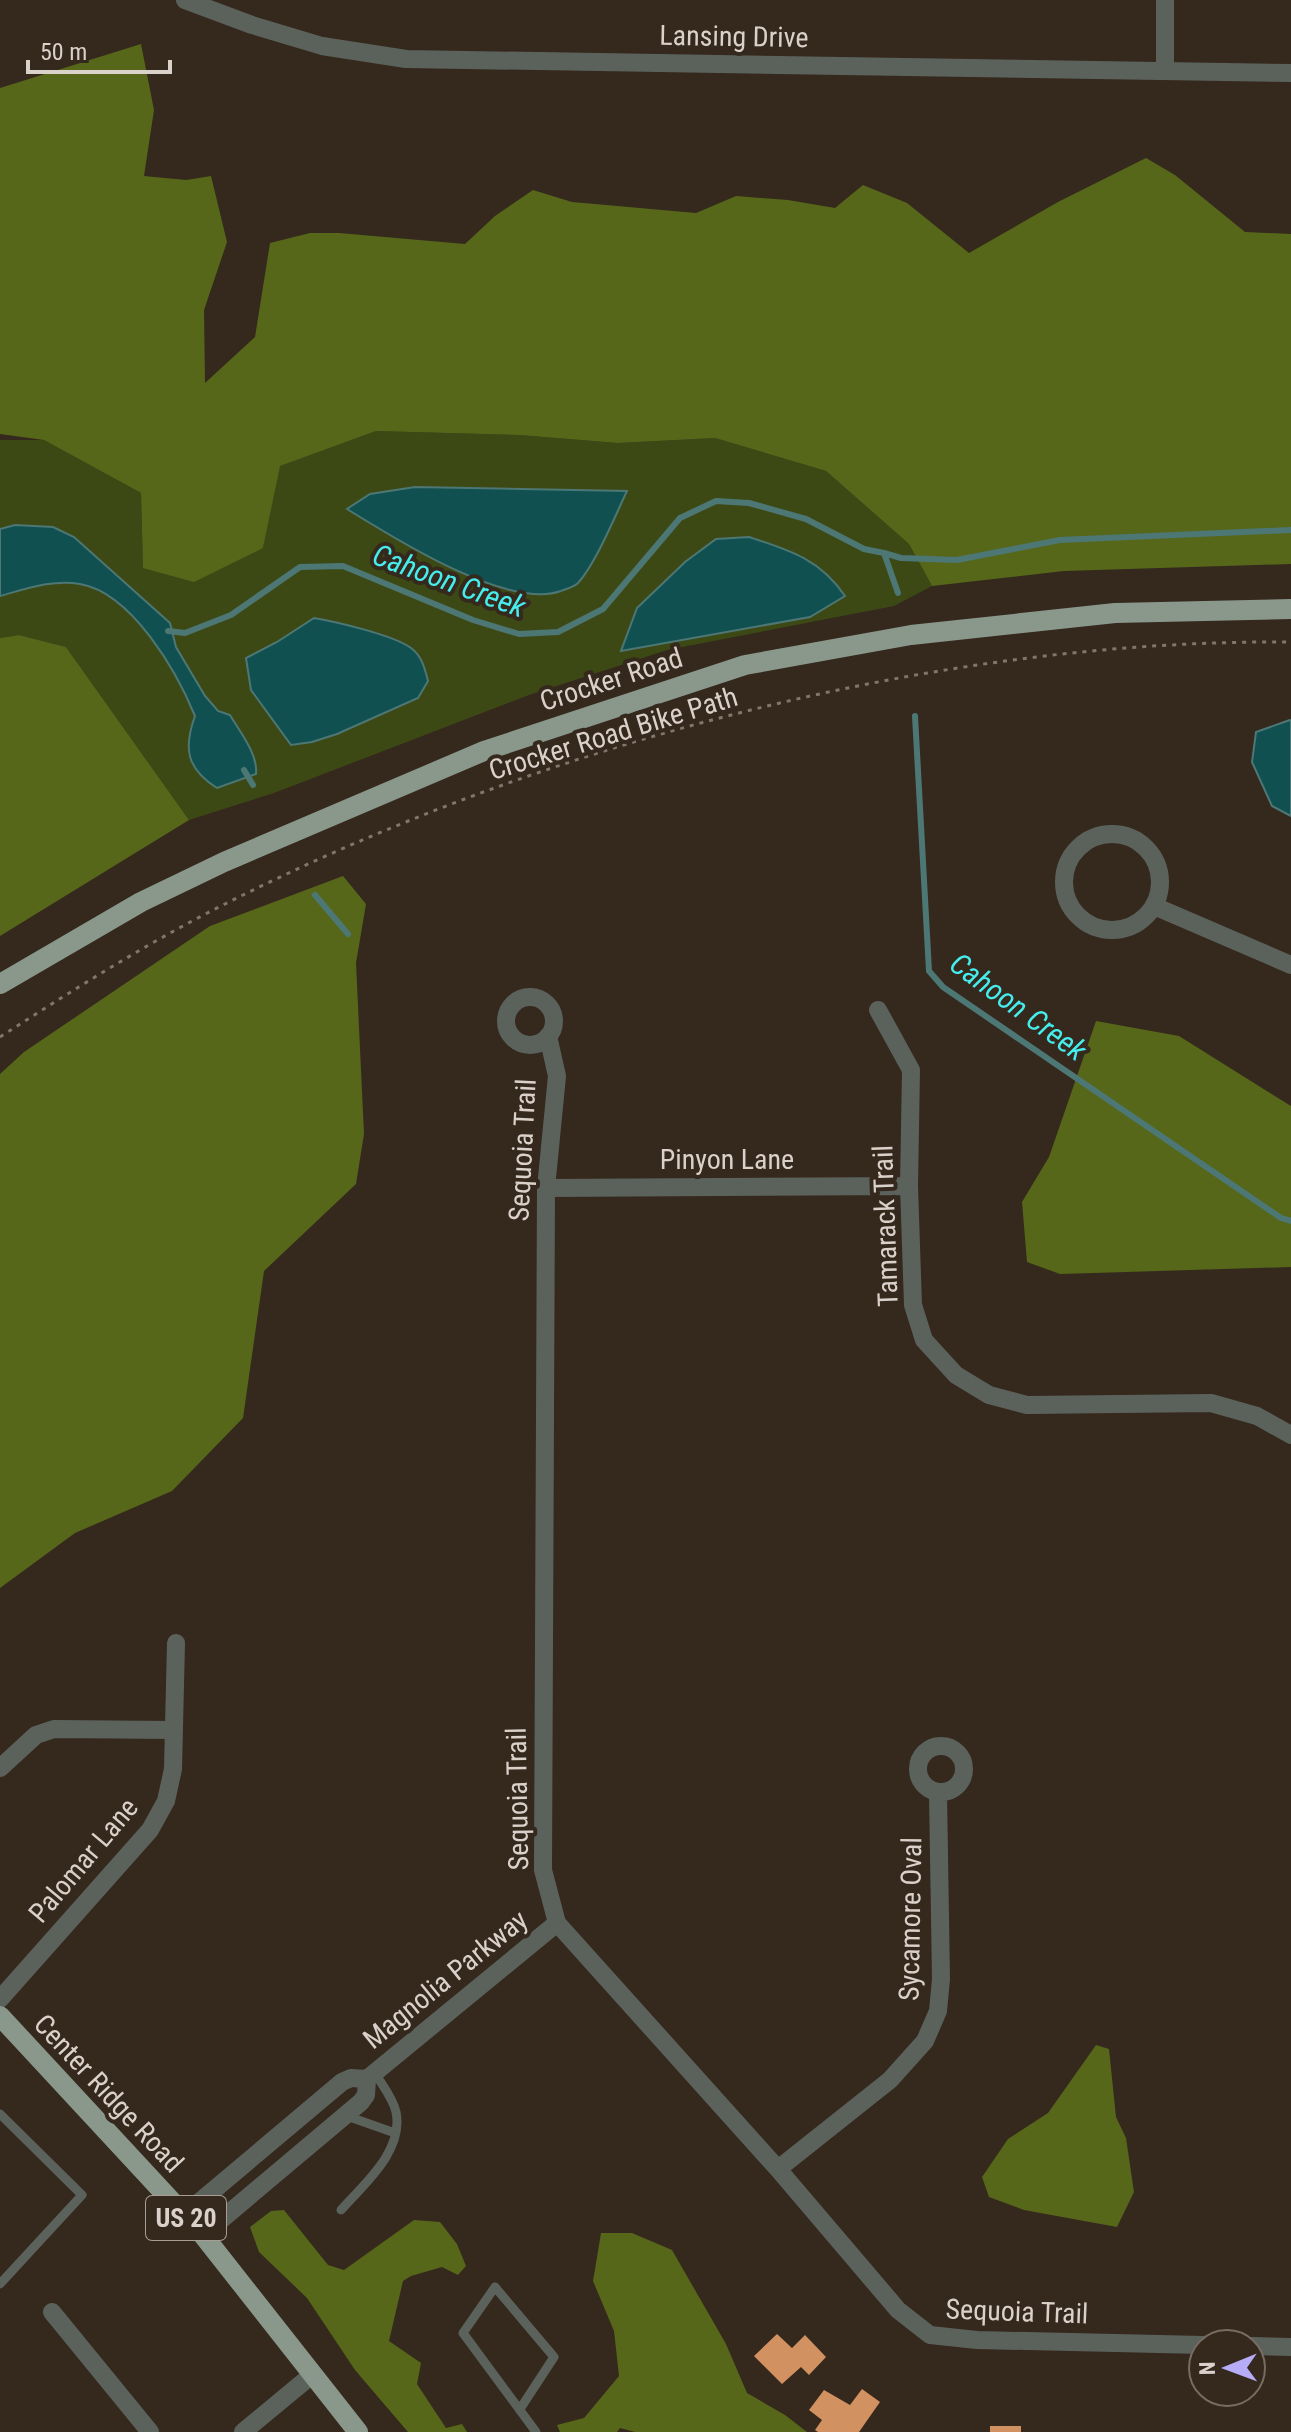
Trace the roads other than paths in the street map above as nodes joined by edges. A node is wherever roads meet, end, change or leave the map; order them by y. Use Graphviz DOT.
graph roads {
  1 [pos="185,0"];
  2 [pos="1165,0"];
  3 [pos="1165,71"];
  4 [pos="1291,73"];
  5 [pos="1291,609"];
  6 [pos="1154,906"];
  7 [pos="1291,965"];
  8 [pos="0,984"];
  9 [pos="878,1010"];
  10 [pos="548,1036"];
  11 [pos="909,1186"];
  12 [pos="546,1188"];
  13 [pos="1291,1435"];
  14 [pos="176,1643"];
  15 [pos="174,1730"];
  16 [pos="0,1768"];
  17 [pos="938,1793"];
  18 [pos="557,1923"];
  19 [pos="0,1999"];
  20 [pos="0,2016"];
  21 [pos="371,2076"];
  22 [pos="0,2114"];
  23 [pos="344,2115"];
  24 [pos="395,2133"];
  25 [pos="778,2169"];
  26 [pos="341,2210"];
  27 [pos="184,2215"];
  28 [pos="203,2235"];
  29 [pos="0,2284"];
  30 [pos="52,2312"];
  31 [pos="1187,2345"];
  32 [pos="1267,2346"];
  33 [pos="1291,2347"];
  34 [pos="313,2374"];
  35 [pos="520,2409"];
  36 [pos="150,2432"];
  37 [pos="243,2432"];
  38 [pos="358,2432"];
  39 [pos="536,2432"];
  1 -- 3 [label="street, Lansing Drive"];
  2 -- 3 [label="street"];
  3 -- 4 [label="street, Lansing Drive"];
  5 -- 8 [label="main road, Crocker Road"];
  6 -- 6 [label="street"];
  6 -- 7 [label="street"];
  9 -- 11 [label="street, Tamarack Trail"];
  10 -- 12 [label="street, Sequoia Trail"];
  11 -- 12 [label="street, Pinyon Lane"];
  11 -- 13 [label="street, Tamarack Trail"];
  12 -- 18 [label="street, Sequoia Trail"];
  14 -- 15 [label="street, Palomar Lane"];
  15 -- 16 [label="street"];
  15 -- 19 [label="street, Palomar Lane"];
  17 -- 25 [label="street, Sycamore Oval"];
  18 -- 21 [label="street, Magnolia Parkway"];
  18 -- 25 [label="street, Sequoia Trail"];
  20 -- 27 [label="main road, Center Ridge Road / US 20"];
  21 -- 23 [label="street, Magnolia Parkway"];
  21 -- 24 [label="lane"];
  21 -- 27 [label="street, Magnolia Parkway"];
  22 -- 29 [label="lane"];
  23 -- 24 [label="lane"];
  23 -- 28 [label="street, Magnolia Parkway"];
  24 -- 26 [label="lane"];
  25 -- 31 [label="street, Sequoia Trail"];
  27 -- 28 [label="main road, Center Ridge Road / US 20"];
  28 -- 34 [label="main road, Center Ridge Road / US 20"];
  30 -- 36 [label="street"];
  32 -- 33 [label="street"];
  34 -- 37 [label="street"];
  34 -- 38 [label="main road, Center Ridge Road / US 20"];
  35 -- 35 [label="lane"];
  35 -- 39 [label="lane"];
}
